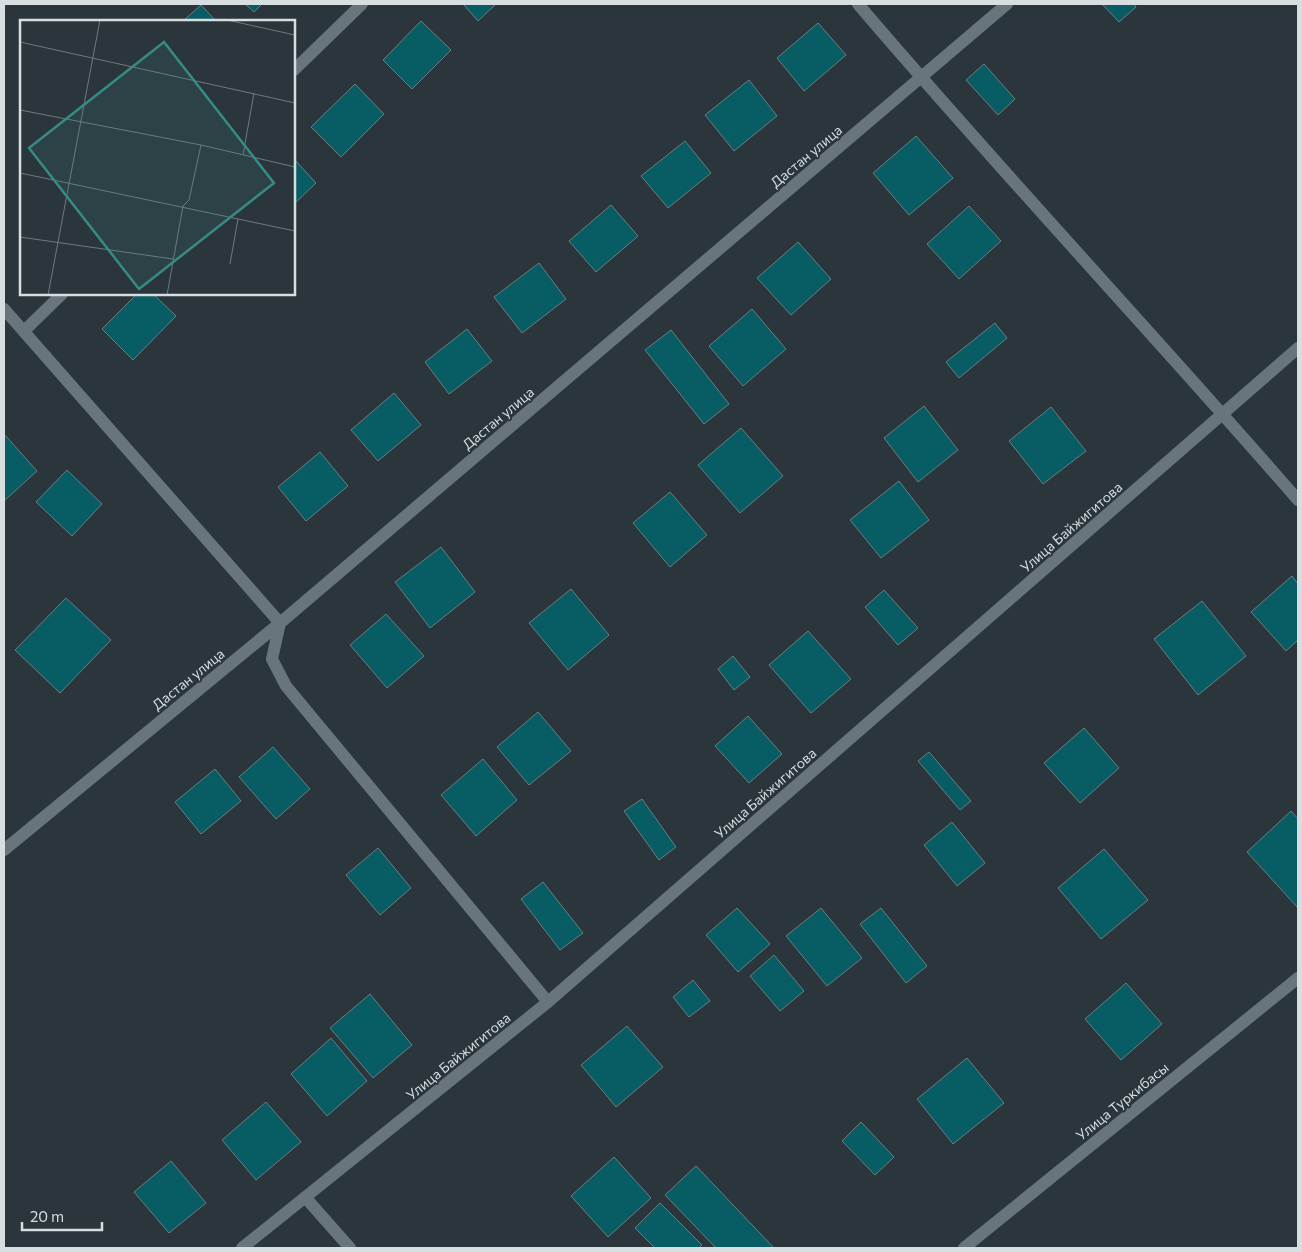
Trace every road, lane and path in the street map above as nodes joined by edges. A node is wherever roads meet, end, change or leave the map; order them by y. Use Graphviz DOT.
graph roads {
  1 [pos="362,4"];
  2 [pos="858,4"];
  3 [pos="1007,4"];
  4 [pos="295,69"];
  5 [pos="921,78"];
  6 [pos="61,295"];
  7 [pos="4,309"];
  8 [pos="24,331"];
  9 [pos="1298,348"];
  10 [pos="1224,414"];
  11 [pos="1298,500"];
  12 [pos="280,623"];
  13 [pos="4,850"];
  14 [pos="1298,978"];
  15 [pos="548,1002"];
  16 [pos="305,1198"];
  17 [pos="242,1248"];
  18 [pos="350,1248"];
  19 [pos="964,1248"];
  1 -- 4 [label="street"];
  2 -- 5 [label="street"];
  3 -- 5 [label="street, Дастан улица"];
  5 -- 10 [label="street"];
  5 -- 12 [label="street, Дастан улица"];
  6 -- 8 [label="street"];
  7 -- 8 [label="street"];
  8 -- 12 [label="street"];
  9 -- 10 [label="street, Улица Байжигитова"];
  10 -- 11 [label="street"];
  10 -- 15 [label="street, Улица Байжигитова"];
  12 -- 13 [label="street, Дастан улица"];
  12 -- 15 [label="street"];
  14 -- 19 [label="street, Улица Туркибасы"];
  15 -- 16 [label="street, Улица Байжигитова"];
  16 -- 17 [label="street, Улица Байжигитова"];
  16 -- 18 [label="street"];
}
